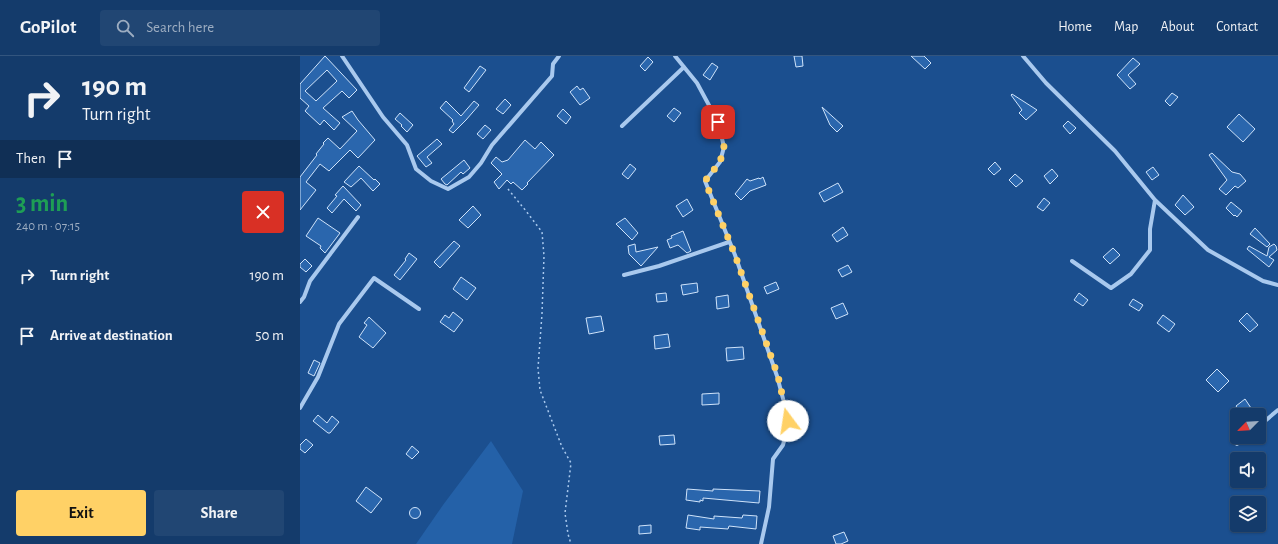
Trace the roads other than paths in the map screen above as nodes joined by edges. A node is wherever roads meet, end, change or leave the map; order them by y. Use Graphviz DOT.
graph roads {
  1 [pos="342,56"];
  2 [pos="559,56"];
  3 [pos="675,56"];
  4 [pos="1023,56"];
  5 [pos="684,67"];
  6 [pos="622,126"];
  7 [pos="1155,200"];
  8 [pos="358,216"];
  9 [pos="729,242"];
  10 [pos="1072,261"];
  11 [pos="624,275"];
  12 [pos="1278,285"];
  13 [pos="300,302"];
  14 [pos="419,310"];
  15 [pos="300,408"];
  16 [pos="1278,410"];
  17 [pos="1266,420"];
  18 [pos="761,544"];
  1 -- 2 [label="street"];
  3 -- 5 [label="street"];
  4 -- 7 [label="street"];
  5 -- 6 [label="street"];
  5 -- 9 [label="street"];
  7 -- 10 [label="street"];
  7 -- 12 [label="street"];
  8 -- 13 [label="street"];
  9 -- 11 [label="street"];
  9 -- 18 [label="street"];
  14 -- 15 [label="street"];
  16 -- 17 [label="street"];
}
